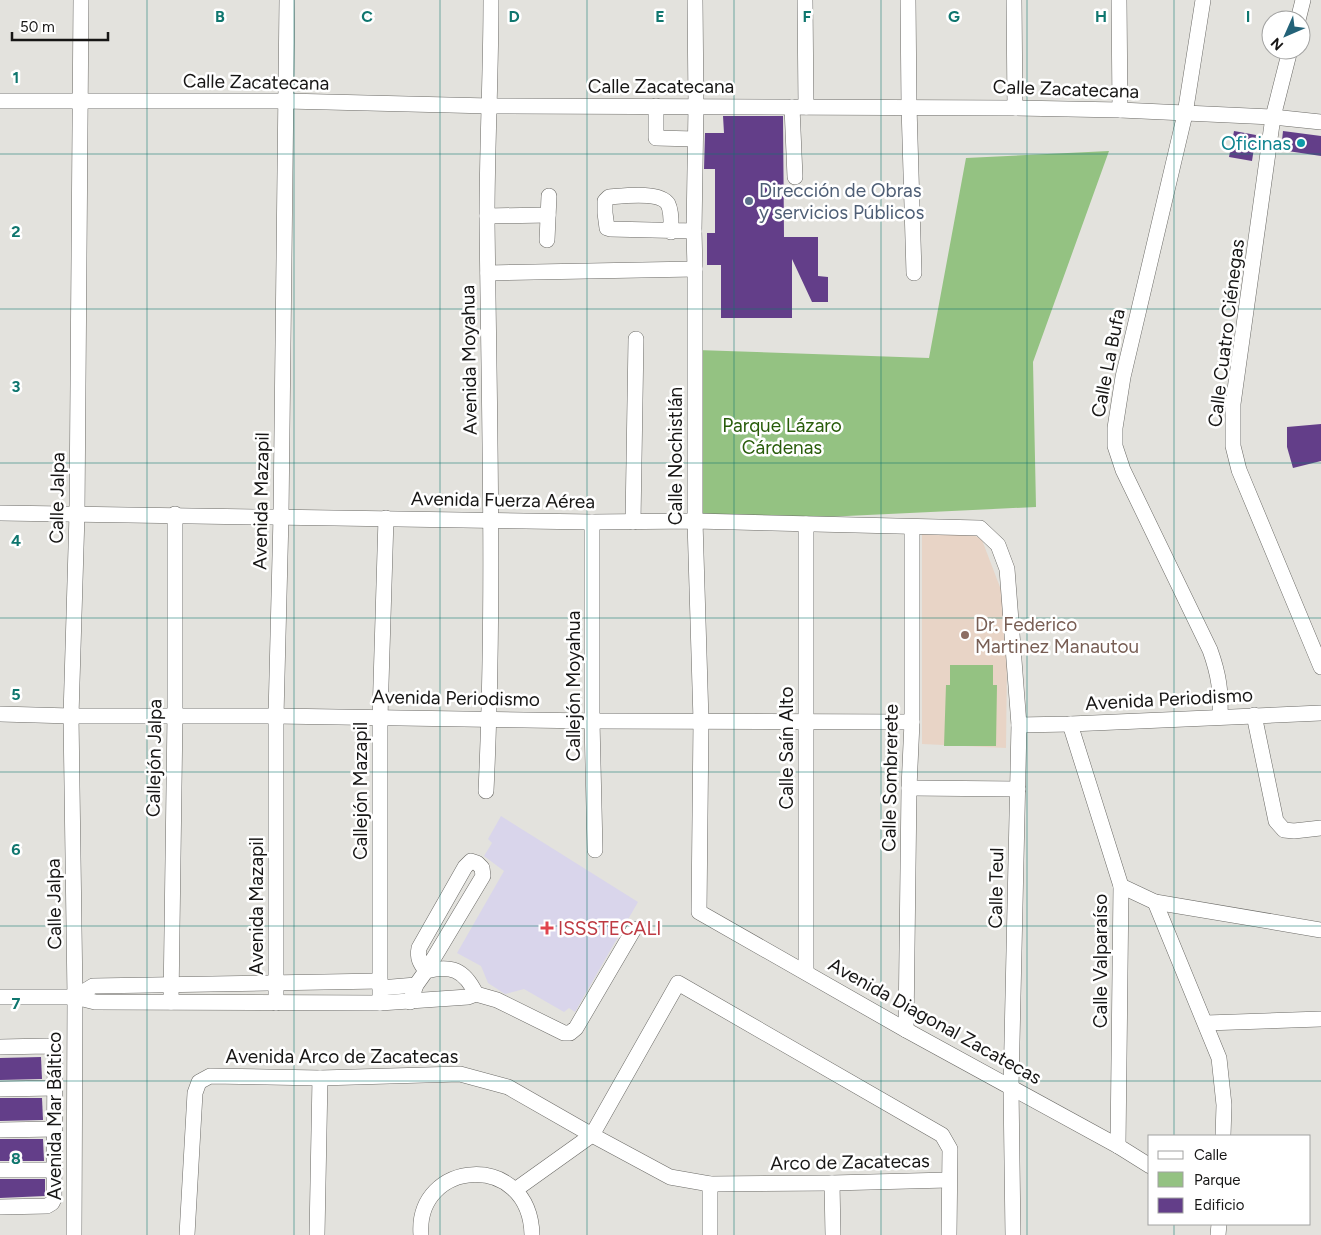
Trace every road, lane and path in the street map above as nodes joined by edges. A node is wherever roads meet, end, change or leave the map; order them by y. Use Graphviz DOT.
graph roads {
  1 [pos="80,0"];
  2 [pos="287,0"];
  3 [pos="491,0"];
  4 [pos="695,0"];
  5 [pos="805,0"];
  6 [pos="908,0"];
  7 [pos="1014,0"];
  8 [pos="1119,0"];
  9 [pos="1203,0"];
  10 [pos="1287,60"];
  11 [pos="0,101"];
  12 [pos="81,101"];
  13 [pos="286,101"];
  14 [pos="490,106"];
  15 [pos="656,106"];
  16 [pos="696,106"];
  17 [pos="908,106"];
  18 [pos="799,107"];
  19 [pos="1015,108"];
  20 [pos="1120,110"];
  21 [pos="1185,114"];
  22 [pos="1273,117"];
  23 [pos="1321,122"];
  24 [pos="695,139"];
  25 [pos="795,177"];
  26 [pos="550,196"];
  27 [pos="548,214"];
  28 [pos="488,216"];
  29 [pos="694,231"];
  30 [pos="671,232"];
  31 [pos="547,240"];
  32 [pos="695,269"];
  33 [pos="488,273"];
  34 [pos="914,273"];
  35 [pos="636,339"];
  36 [pos="0,513"];
  37 [pos="77,514"];
  38 [pos="175,514"];
  39 [pos="281,516"];
  40 [pos="386,518"];
  41 [pos="491,520"];
  42 [pos="695,521"];
  43 [pos="592,522"];
  44 [pos="633,522"];
  45 [pos="806,524"];
  46 [pos="912,527"];
  47 [pos="998,544"];
  48 [pos="1321,667"];
  49 [pos="1321,713"];
  50 [pos="0,714"];
  51 [pos="1254,715"];
  52 [pos="71,716"];
  53 [pos="175,716"];
  54 [pos="276,716"];
  55 [pos="380,717"];
  56 [pos="1220,717"];
  57 [pos="490,719"];
  58 [pos="592,721"];
  59 [pos="701,721"];
  60 [pos="805,722"];
  61 [pos="912,722"];
  62 [pos="1070,724"];
  63 [pos="1019,725"];
  64 [pos="909,788"];
  65 [pos="1018,789"];
  66 [pos="486,790"];
  67 [pos="1321,828"];
  68 [pos="595,850"];
  69 [pos="1121,886"];
  70 [pos="1155,902"];
  71 [pos="700,912"];
  72 [pos="634,929"];
  73 [pos="1321,930"];
  74 [pos="426,971"];
  75 [pos="806,972"];
  76 [pos="276,983"];
  77 [pos="171,984"];
  78 [pos="416,985"];
  79 [pos="380,991"];
  80 [pos="476,994"];
  81 [pos="0,997"];
  82 [pos="75,997"];
  83 [pos="171,1002"];
  84 [pos="410,1002"];
  85 [pos="276,1003"];
  86 [pos="1321,1019"];
  87 [pos="1206,1023"];
  88 [pos="906,1030"];
  89 [pos="0,1047"];
  90 [pos="320,1078"];
  91 [pos="1011,1087"];
  92 [pos="55,1088"];
  93 [pos="0,1089"];
  94 [pos="55,1129"];
  95 [pos="0,1130"];
  96 [pos="592,1135"];
  97 [pos="1223,1135"];
  98 [pos="1118,1146"];
  99 [pos="1148,1165"];
  100 [pos="0,1170"];
  101 [pos="55,1170"];
  102 [pos="948,1180"];
  103 [pos="832,1183"];
  104 [pos="710,1184"];
  105 [pos="515,1190"];
  106 [pos="0,1207"];
  107 [pos="74,1235"];
  108 [pos="187,1235"];
  109 [pos="316,1235"];
  110 [pos="421,1235"];
  111 [pos="532,1235"];
  112 [pos="710,1235"];
  113 [pos="833,1235"];
  114 [pos="949,1235"];
  115 [pos="1013,1235"];
  1 -- 12 [label="street, Calle Jalpa"];
  2 -- 13 [label="street, Avenida Mazapil"];
  3 -- 14 [label="street, Avenida Moyahua"];
  4 -- 16 [label="street, Calle Nochistlán"];
  5 -- 18 [label="street"];
  6 -- 17 [label="street"];
  7 -- 19 [label="street"];
  8 -- 20 [label="street"];
  9 -- 21 [label="street, Calle La Bufa"];
  10 -- 22 [label="street, Calle Cuatro Ciénegas"];
  11 -- 12 [label="street, Calle Zacatecana"];
  12 -- 13 [label="street, Calle Zacatecana"];
  12 -- 37 [label="street, Calle Jalpa"];
  13 -- 14 [label="street, Calle Zacatecana"];
  13 -- 39 [label="street, Avenida Mazapil"];
  14 -- 15 [label="street, Calle Zacatecana"];
  14 -- 28 [label="street, Avenida Moyahua"];
  15 -- 16 [label="street, Calle Zacatecana"];
  15 -- 24 [label="street"];
  16 -- 18 [label="street, Calle Zacatecana"];
  16 -- 24 [label="street, Calle Nochistlán"];
  17 -- 18 [label="street, Calle Zacatecana"];
  17 -- 19 [label="street, Calle Zacatecana"];
  17 -- 34 [label="street"];
  18 -- 25 [label="street"];
  19 -- 20 [label="street, Calle Zacatecana"];
  20 -- 21 [label="street, Calle Zacatecana"];
  21 -- 22 [label="street, Calle Zacatecana"];
  21 -- 56 [label="street, Calle La Bufa"];
  22 -- 23 [label="street, Calle Zacatecana"];
  22 -- 48 [label="street, Calle Cuatro Ciénegas"];
  24 -- 29 [label="street, Calle Nochistlán"];
  26 -- 27 [label="street"];
  27 -- 28 [label="street"];
  27 -- 31 [label="street"];
  28 -- 33 [label="street, Avenida Moyahua"];
  29 -- 30 [label="street"];
  29 -- 32 [label="street, Calle Nochistlán"];
  32 -- 33 [label="street"];
  32 -- 42 [label="street, Calle Nochistlán"];
  33 -- 41 [label="street, Avenida Moyahua"];
  35 -- 44 [label="street"];
  36 -- 37 [label="street, Avenida Fuerza Aérea"];
  37 -- 38 [label="street, Avenida Fuerza Aérea"];
  37 -- 52 [label="street, Calle Jalpa"];
  38 -- 39 [label="street, Avenida Fuerza Aérea"];
  38 -- 53 [label="street, Callejón Jalpa"];
  39 -- 40 [label="street, Avenida Fuerza Aérea"];
  39 -- 54 [label="street, Avenida Mazapil"];
  40 -- 41 [label="street, Avenida Fuerza Aérea"];
  40 -- 55 [label="street, Callejón Mazapil"];
  41 -- 43 [label="street, Avenida Fuerza Aérea"];
  41 -- 57 [label="street, Avenida Moyahua"];
  42 -- 44 [label="street, Avenida Fuerza Aérea"];
  42 -- 45 [label="street, Avenida Fuerza Aérea"];
  42 -- 59 [label="street, Calle Nochistlán"];
  43 -- 44 [label="street, Avenida Fuerza Aérea"];
  43 -- 58 [label="street, Callejón Moyahua"];
  45 -- 46 [label="street, Avenida Fuerza Aérea"];
  45 -- 60 [label="street, Calle Saín Alto"];
  46 -- 47 [label="street, Avenida Fuerza Aérea"];
  46 -- 61 [label="street, Calle Sombrerete"];
  47 -- 63 [label="street, Calle Teul"];
  49 -- 51 [label="street, Avenida Periodismo"];
  50 -- 52 [label="street, Avenida Periodismo"];
  51 -- 56 [label="street, Avenida Periodismo"];
  51 -- 67 [label="street"];
  52 -- 53 [label="street, Avenida Periodismo"];
  52 -- 82 [label="street, Calle Jalpa"];
  53 -- 54 [label="street, Avenida Periodismo"];
  53 -- 77 [label="street, Callejón Jalpa"];
  54 -- 55 [label="street, Avenida Periodismo"];
  54 -- 76 [label="street, Avenida Mazapil"];
  55 -- 57 [label="street, Avenida Periodismo"];
  55 -- 79 [label="street, Callejón Mazapil"];
  56 -- 62 [label="street, Avenida Periodismo"];
  57 -- 58 [label="street, Avenida Periodismo"];
  57 -- 66 [label="street, Avenida Moyahua"];
  58 -- 59 [label="street, Avenida Periodismo"];
  58 -- 68 [label="street, Callejón Moyahua"];
  59 -- 60 [label="street, Avenida Periodismo"];
  59 -- 71 [label="street, Calle Nochistlán"];
  60 -- 61 [label="street, Avenida Periodismo"];
  60 -- 75 [label="street, Calle Saín Alto"];
  61 -- 64 [label="street, Calle Sombrerete"];
  62 -- 63 [label="street, Avenida Periodismo"];
  62 -- 69 [label="street, Calle Valparaíso"];
  63 -- 65 [label="street, Calle Teul"];
  64 -- 65 [label="street"];
  64 -- 88 [label="street, Calle Sombrerete"];
  65 -- 91 [label="street, Calle Teul"];
  69 -- 70 [label="street"];
  69 -- 98 [label="street, Calle Valparaíso"];
  70 -- 73 [label="street"];
  70 -- 87 [label="street"];
  71 -- 75 [label="street, Avenida Diagonal Zacatecas"];
  72 -- 80 [label="street"];
  74 -- 74 [label="street"];
  74 -- 78 [label="street"];
  74 -- 80 [label="street"];
  75 -- 88 [label="street, Avenida Diagonal Zacatecas"];
  76 -- 77 [label="street"];
  76 -- 79 [label="street"];
  76 -- 85 [label="street, Avenida Mazapil"];
  77 -- 82 [label="street"];
  77 -- 83 [label="street, Callejón Jalpa"];
  78 -- 79 [label="street"];
  78 -- 84 [label="street"];
  79 -- 84 [label="street"];
  79 -- 85 [label="street"];
  80 -- 84 [label="street"];
  81 -- 82 [label="street"];
  82 -- 83 [label="street"];
  82 -- 107 [label="street, Avenida Mar Báltico"];
  83 -- 85 [label="street"];
  86 -- 87 [label="street"];
  87 -- 97 [label="street"];
  88 -- 91 [label="street, Avenida Diagonal Zacatecas"];
  89 -- 92 [label="street"];
  90 -- 96 [label="street, Avenida Arco de Zacatecas"];
  90 -- 108 [label="street, Avenida Arco de Zacatecas"];
  90 -- 109 [label="street"];
  91 -- 98 [label="street, Avenida Diagonal Zacatecas"];
  91 -- 115 [label="street, Calle Teul"];
  92 -- 93 [label="street"];
  92 -- 94 [label="street"];
  94 -- 95 [label="street"];
  94 -- 101 [label="street"];
  96 -- 102 [label="street, Arco de Zacatecas"];
  96 -- 104 [label="street, Arco de Zacatecas"];
  96 -- 105 [label="street"];
  98 -- 99 [label="street, Avenida Diagonal Zacatecas"];
  100 -- 101 [label="street"];
  101 -- 106 [label="street"];
  102 -- 103 [label="street, Arco de Zacatecas"];
  102 -- 114 [label="street"];
  103 -- 104 [label="street, Arco de Zacatecas"];
  103 -- 113 [label="street"];
  104 -- 112 [label="street"];
  105 -- 110 [label="street"];
  105 -- 111 [label="street"];
}
